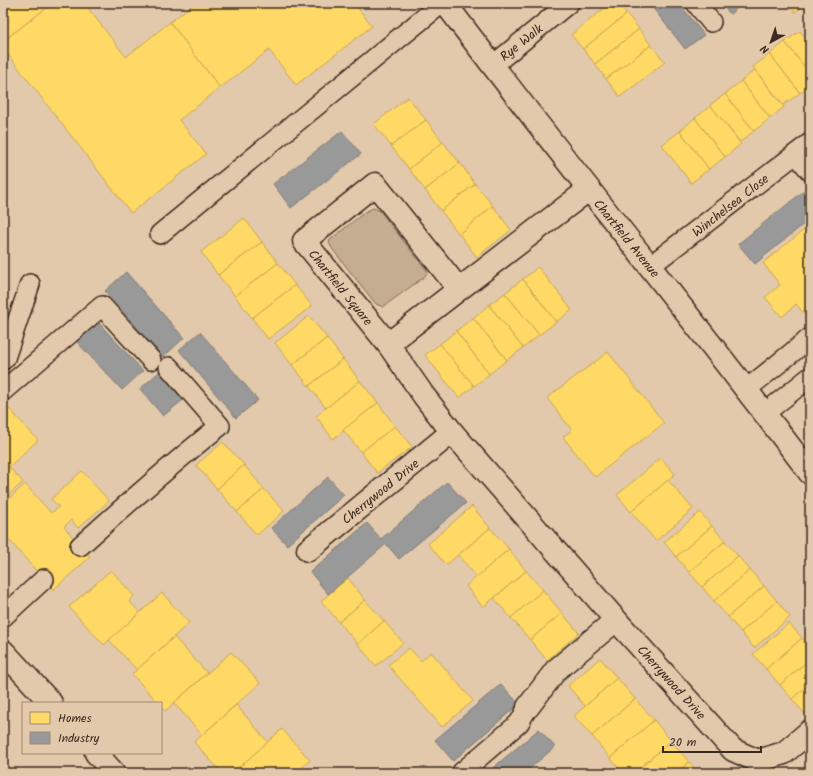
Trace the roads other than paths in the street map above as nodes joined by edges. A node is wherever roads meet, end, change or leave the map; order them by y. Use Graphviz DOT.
graph roads {
  1 [pos="444,3"];
  2 [pos="569,3"];
  3 [pos="696,3"];
  4 [pos="711,22"];
  5 [pos="492,66"];
  6 [pos="803,148"];
  7 [pos="810,171"];
  8 [pos="588,190"];
  9 [pos="160,234"];
  10 [pos="650,266"];
  11 [pos="30,284"];
  12 [pos="458,288"];
  13 [pos="810,338"];
  14 [pos="388,344"];
  15 [pos="3,360"];
  16 [pos="151,360"];
  17 [pos="169,367"];
  18 [pos="810,377"];
  19 [pos="747,389"];
  20 [pos="3,390"];
  21 [pos="765,413"];
  22 [pos="452,432"];
  23 [pos="810,473"];
  24 [pos="80,546"];
  25 [pos="308,550"];
  26 [pos="44,579"];
  27 [pos="3,617"];
  28 [pos="616,620"];
  29 [pos="3,651"];
  30 [pos="50,702"];
  31 [pos="528,707"];
  32 [pos="810,731"];
  33 [pos="97,754"];
  34 [pos="462,772"];
  35 [pos="114,773"];
  1 -- 5 [label="street, Chartfield Avenue"];
  1 -- 9 [label="lane"];
  2 -- 5 [label="lane, Rye Walk"];
  3 -- 4 [label="lane"];
  5 -- 8 [label="street, Chartfield Avenue"];
  6 -- 7 [label="lane"];
  6 -- 10 [label="lane, Winchelsea Close"];
  8 -- 10 [label="street, Chartfield Avenue"];
  8 -- 12 [label="street"];
  10 -- 19 [label="street, Chartfield Avenue"];
  11 -- 15 [label="lane"];
  12 -- 14 [label="street"];
  12 -- 14 [label="street, Chartfield Square"];
  13 -- 19 [label="lane"];
  14 -- 22 [label="street, Cherrywood Drive"];
  16 -- 20 [label="lane"];
  17 -- 24 [label="lane"];
  18 -- 21 [label="lane"];
  19 -- 21 [label="street, Chartfield Avenue"];
  21 -- 23 [label="street, Chartfield Avenue"];
  22 -- 25 [label="street, Cherrywood Drive"];
  22 -- 28 [label="street, Cherrywood Drive"];
  26 -- 27 [label="lane"];
  28 -- 31 [label="street"];
  28 -- 32 [label="street, Cherrywood Drive"];
  29 -- 30 [label="street"];
  31 -- 34 [label="lane"];
  33 -- 35 [label="street"];
}
